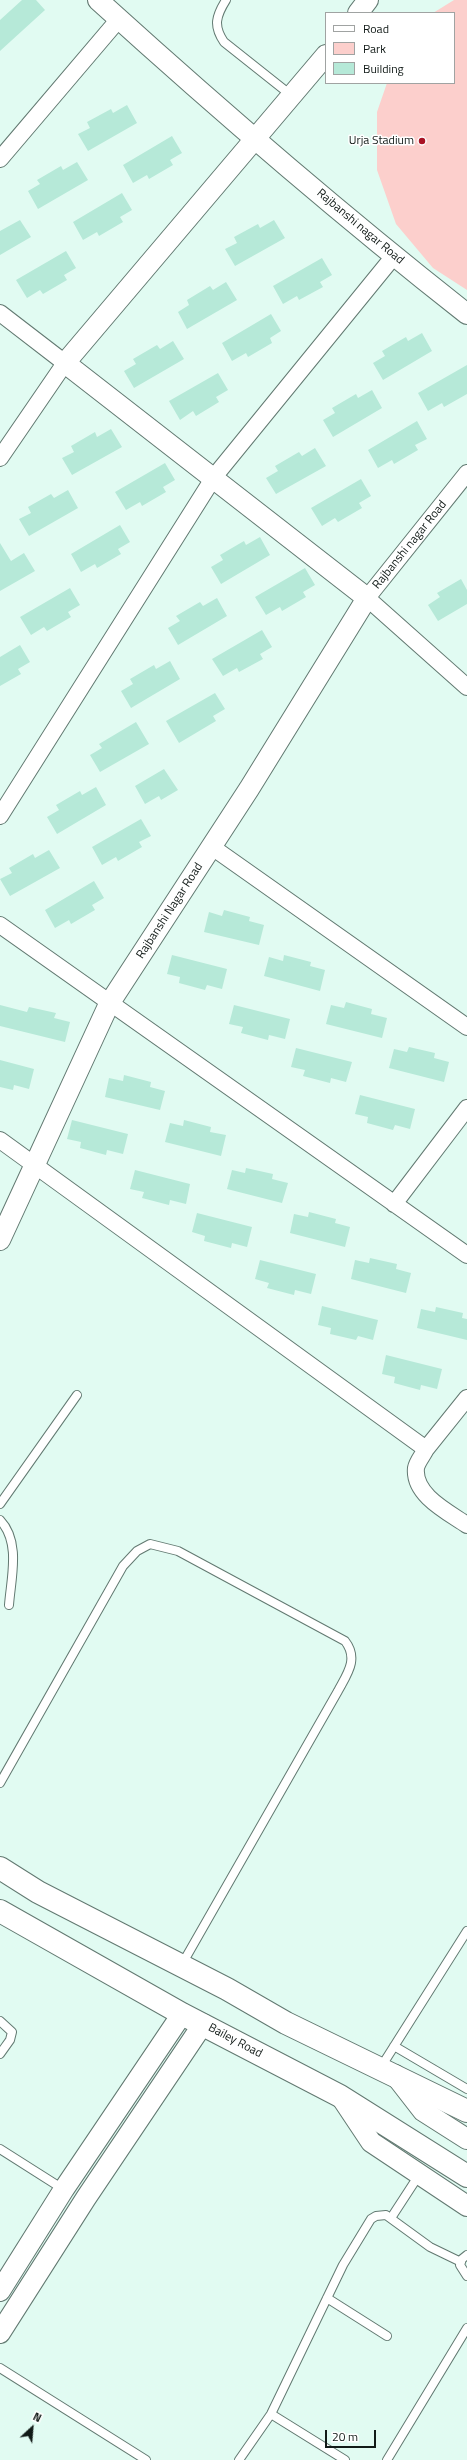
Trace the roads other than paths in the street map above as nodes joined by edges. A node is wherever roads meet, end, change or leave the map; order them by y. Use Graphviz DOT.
graph roads {
  1 [pos="98,0"];
  2 [pos="226,0"];
  3 [pos="368,0"];
  4 [pos="359,12"];
  5 [pos="119,19"];
  6 [pos="325,56"];
  7 [pos="292,96"];
  8 [pos="256,138"];
  9 [pos="0,159"];
  10 [pos="394,256"];
  11 [pos="0,313"];
  12 [pos="467,314"];
  13 [pos="65,363"];
  14 [pos="0,458"];
  15 [pos="467,472"];
  16 [pos="214,478"];
  17 [pos="367,598"];
  18 [pos="467,687"];
  19 [pos="0,816"];
  20 [pos="212,847"];
  21 [pos="0,925"];
  22 [pos="109,1004"];
  23 [pos="467,1027"];
  24 [pos="467,1108"];
  25 [pos="0,1140"];
  26 [pos="35,1164"];
  27 [pos="394,1204"];
  28 [pos="4,1219"];
  29 [pos="0,1240"];
  30 [pos="467,1255"];
  31 [pos="77,1395"];
  32 [pos="467,1398"];
  33 [pos="426,1449"];
  34 [pos="0,1504"];
  35 [pos="0,1520"];
  36 [pos="467,1525"];
  37 [pos="9,1606"];
  38 [pos="0,1783"];
  39 [pos="0,1868"];
  40 [pos="0,1911"];
  41 [pos="467,1932"];
  42 [pos="181,1967"];
  43 [pos="182,2014"];
  44 [pos="0,2021"];
  45 [pos="203,2024"];
  46 [pos="394,2046"];
  47 [pos="0,2054"];
  48 [pos="387,2070"];
  49 [pos="467,2089"];
  50 [pos="340,2096"];
  51 [pos="467,2111"];
  52 [pos="467,2139"];
  53 [pos="0,2149"];
  54 [pos="419,2175"];
  55 [pos="467,2176"];
  56 [pos="64,2189"];
  57 [pos="467,2206"];
  58 [pos="391,2218"];
  59 [pos="467,2255"];
  60 [pos="461,2262"];
  61 [pos="467,2276"];
  62 [pos="0,2291"];
  63 [pos="327,2298"];
  64 [pos="467,2328"];
  65 [pos="0,2333"];
  66 [pos="387,2336"];
  67 [pos="0,2368"];
  68 [pos="271,2414"];
  69 [pos="146,2460"];
  70 [pos="238,2460"];
  71 [pos="346,2460"];
  72 [pos="387,2460"];
  1 -- 5 [label="street, Rajbanshi nagar Road"];
  2 -- 7 [label="lane"];
  3 -- 4 [label="street"];
  5 -- 8 [label="street, Rajbanshi nagar Road"];
  5 -- 9 [label="street"];
  6 -- 7 [label="street"];
  7 -- 8 [label="street"];
  8 -- 10 [label="street, Rajbanshi nagar Road"];
  8 -- 13 [label="street"];
  10 -- 12 [label="street, Rajbanshi nagar Road"];
  10 -- 16 [label="street"];
  11 -- 13 [label="street"];
  13 -- 14 [label="street"];
  13 -- 16 [label="street"];
  15 -- 17 [label="street, Rajbanshi nagar Road"];
  16 -- 17 [label="street"];
  16 -- 19 [label="street"];
  17 -- 18 [label="street"];
  17 -- 20 [label="street, Rajbanshi Nagar Road"];
  20 -- 22 [label="street, Rajbanshi Nagar Road"];
  20 -- 23 [label="street"];
  21 -- 22 [label="street"];
  22 -- 26 [label="street, Rajbanshi Nagar Road"];
  22 -- 27 [label="street"];
  24 -- 27 [label="street"];
  25 -- 26 [label="street"];
  26 -- 28 [label="street, Rajbanshi Nagar Road"];
  26 -- 33 [label="street"];
  27 -- 30 [label="street"];
  28 -- 29 [label="street, Rajbanshi Nagar Road"];
  31 -- 34 [label="lane"];
  32 -- 33 [label="street"];
  33 -- 36 [label="street"];
  35 -- 37 [label="lane"];
  38 -- 42 [label="lane"];
  39 -- 42 [label="highway"];
  40 -- 43 [label="highway, Bailey Road"];
  41 -- 46 [label="lane"];
  42 -- 48 [label="highway"];
  43 -- 45 [label="highway, Bailey Road"];
  43 -- 56 [label="street"];
  44 -- 47 [label="lane"];
  45 -- 50 [label="highway, Bailey Road"];
  45 -- 65 [label="street"];
  46 -- 48 [label="lane"];
  46 -- 49 [label="lane"];
  48 -- 51 [label="highway"];
  48 -- 52 [label="street"];
  50 -- 54 [label="street"];
  50 -- 55 [label="highway, Bailey Road"];
  53 -- 56 [label="lane"];
  54 -- 57 [label="street"];
  54 -- 58 [label="lane"];
  56 -- 62 [label="street"];
  58 -- 60 [label="lane"];
  58 -- 63 [label="lane"];
  59 -- 60 [label="lane"];
  60 -- 61 [label="lane"];
  63 -- 66 [label="lane"];
  63 -- 68 [label="lane"];
  64 -- 72 [label="lane"];
  67 -- 69 [label="lane"];
  68 -- 70 [label="lane"];
  68 -- 71 [label="lane"];
}
